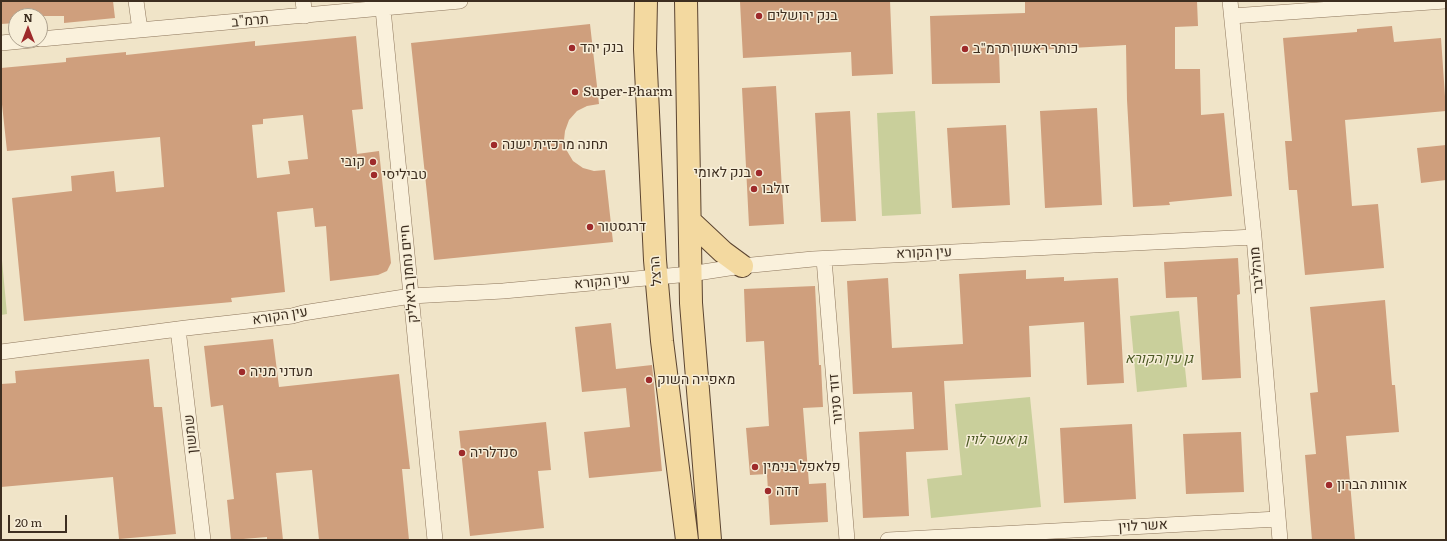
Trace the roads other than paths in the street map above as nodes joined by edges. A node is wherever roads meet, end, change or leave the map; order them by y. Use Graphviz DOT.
graph roads {
  1 [pos="136,1"];
  2 [pos="303,1"];
  3 [pos="458,1"];
  4 [pos="646,1"];
  5 [pos="686,1"];
  6 [pos="1230,1"];
  7 [pos="1445,1"];
  8 [pos="382,9"];
  9 [pos="305,16"];
  10 [pos="1232,16"];
  11 [pos="140,30"];
  12 [pos="48,38"];
  13 [pos="690,221"];
  14 [pos="1254,237"];
  15 [pos="824,259"];
  16 [pos="742,266"];
  17 [pos="690,274"];
  18 [pos="657,277"];
  19 [pos="411,296"];
  20 [pos="178,329"];
  21 [pos="1,352"];
  22 [pos="1278,519"];
  23 [pos="946,538"];
  24 [pos="203,540"];
  25 [pos="435,540"];
  26 [pos="687,540"];
  27 [pos="710,540"];
  28 [pos="847,540"];
  29 [pos="888,540"];
  30 [pos="1280,540"];
  1 -- 11 [label="street"];
  2 -- 9 [label="street"];
  3 -- 8 [label="street, תרמ\"ב"];
  4 -- 18 [label="main road, הרצל"];
  5 -- 13 [label="main road"];
  6 -- 10 [label="street, מוהליבר"];
  7 -- 10 [label="street"];
  8 -- 9 [label="street, תרמ\"ב"];
  8 -- 19 [label="street, חיים נחמן ביאליק"];
  9 -- 11 [label="street, תרמ\"ב"];
  10 -- 14 [label="street, מוהליבר"];
  11 -- 12 [label="street, תרמ\"ב"];
  13 -- 16 [label="main road"];
  13 -- 17 [label="main road"];
  14 -- 15 [label="street, עין הקורא"];
  14 -- 22 [label="street, מוהליבר"];
  15 -- 16 [label="street, עין הקורא"];
  15 -- 28 [label="street, דוד סניור"];
  16 -- 17 [label="street, עין הקורא"];
  17 -- 18 [label="street, עין הקורא"];
  17 -- 27 [label="main road"];
  18 -- 19 [label="street, עין הקורא"];
  18 -- 26 [label="main road, הרצל"];
  19 -- 20 [label="street, עין הקורא"];
  19 -- 25 [label="street, חיים נחמן ביאליק"];
  20 -- 21 [label="street, עין הקורא"];
  20 -- 24 [label="street, שמשון"];
  22 -- 23 [label="street, אשר לוין"];
  22 -- 30 [label="street, מוהליבר"];
  23 -- 29 [label="street, אשר לוין"];
}
